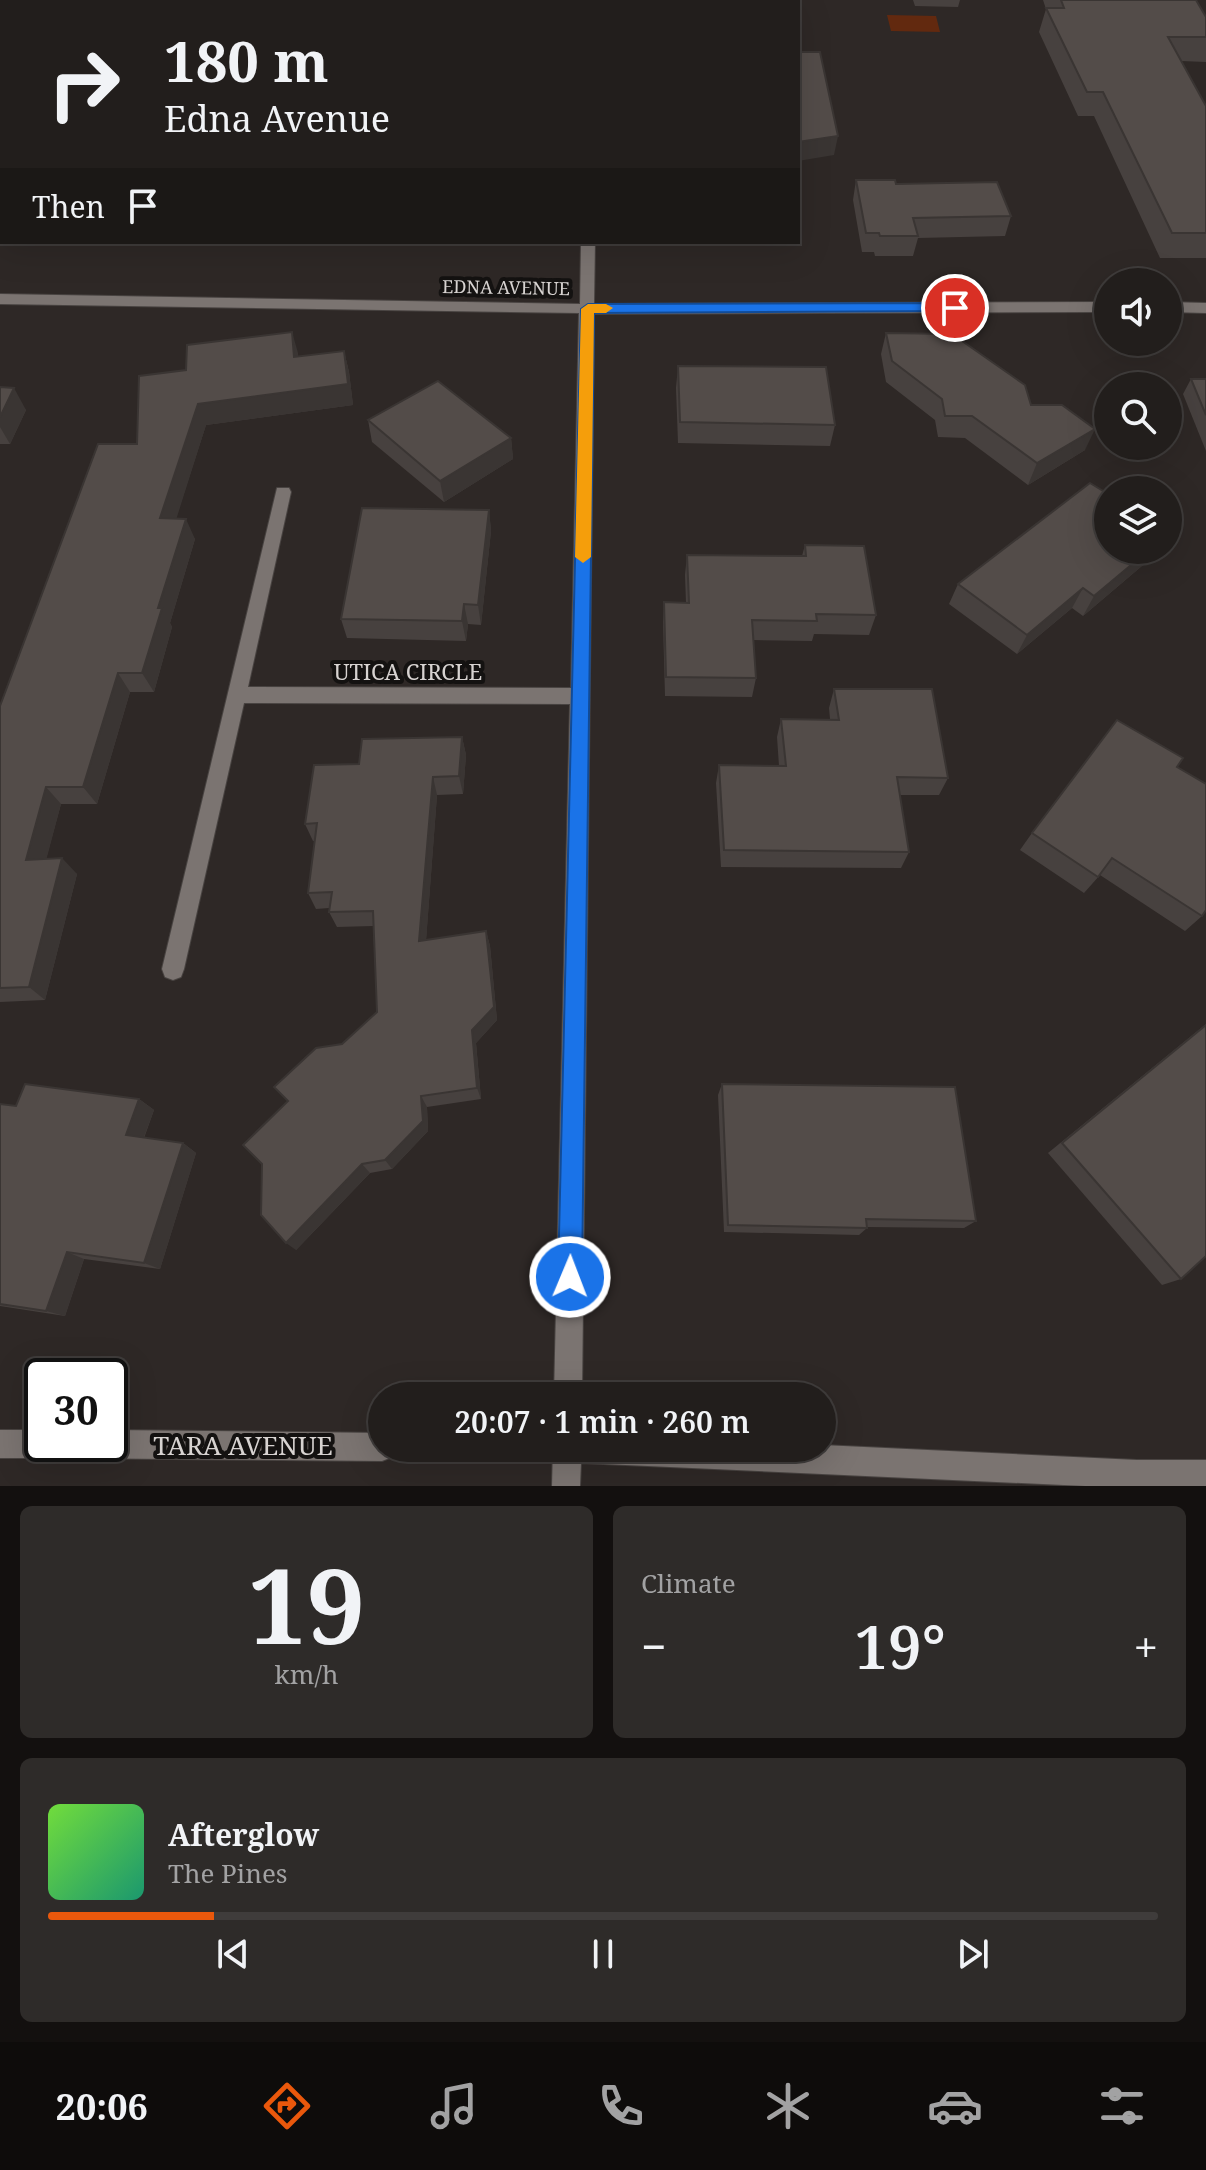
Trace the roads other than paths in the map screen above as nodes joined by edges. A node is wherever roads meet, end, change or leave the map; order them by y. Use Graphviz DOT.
graph roads {
  1 [pos="588,244"];
  2 [pos="0,299"];
  3 [pos="1094,307"];
  4 [pos="1182,307"];
  5 [pos="1206,308"];
  6 [pos="588,309"];
  7 [pos="283,492"];
  8 [pos="237,695"];
  9 [pos="580,696"];
  10 [pos="173,969"];
  11 [pos="568,1382"];
  12 [pos="0,1444"];
  13 [pos="24,1444"];
  14 [pos="128,1445"];
  15 [pos="368,1447"];
  16 [pos="836,1460"];
  17 [pos="567,1462"];
  18 [pos="1206,1474"];
  19 [pos="566,1486"];
  1 -- 6 [label="street"];
  2 -- 6 [label="street, EDNA AVENUE"];
  3 -- 6 [label="street, EDNA AVENUE"];
  4 -- 5 [label="street"];
  6 -- 9 [label="street"];
  7 -- 8 [label="street"];
  8 -- 9 [label="street, UTICA CIRCLE"];
  8 -- 10 [label="street"];
  9 -- 11 [label="street"];
  12 -- 13 [label="street"];
  14 -- 15 [label="street, TARA AVENUE"];
  16 -- 18 [label="street"];
  17 -- 19 [label="street"];
}
